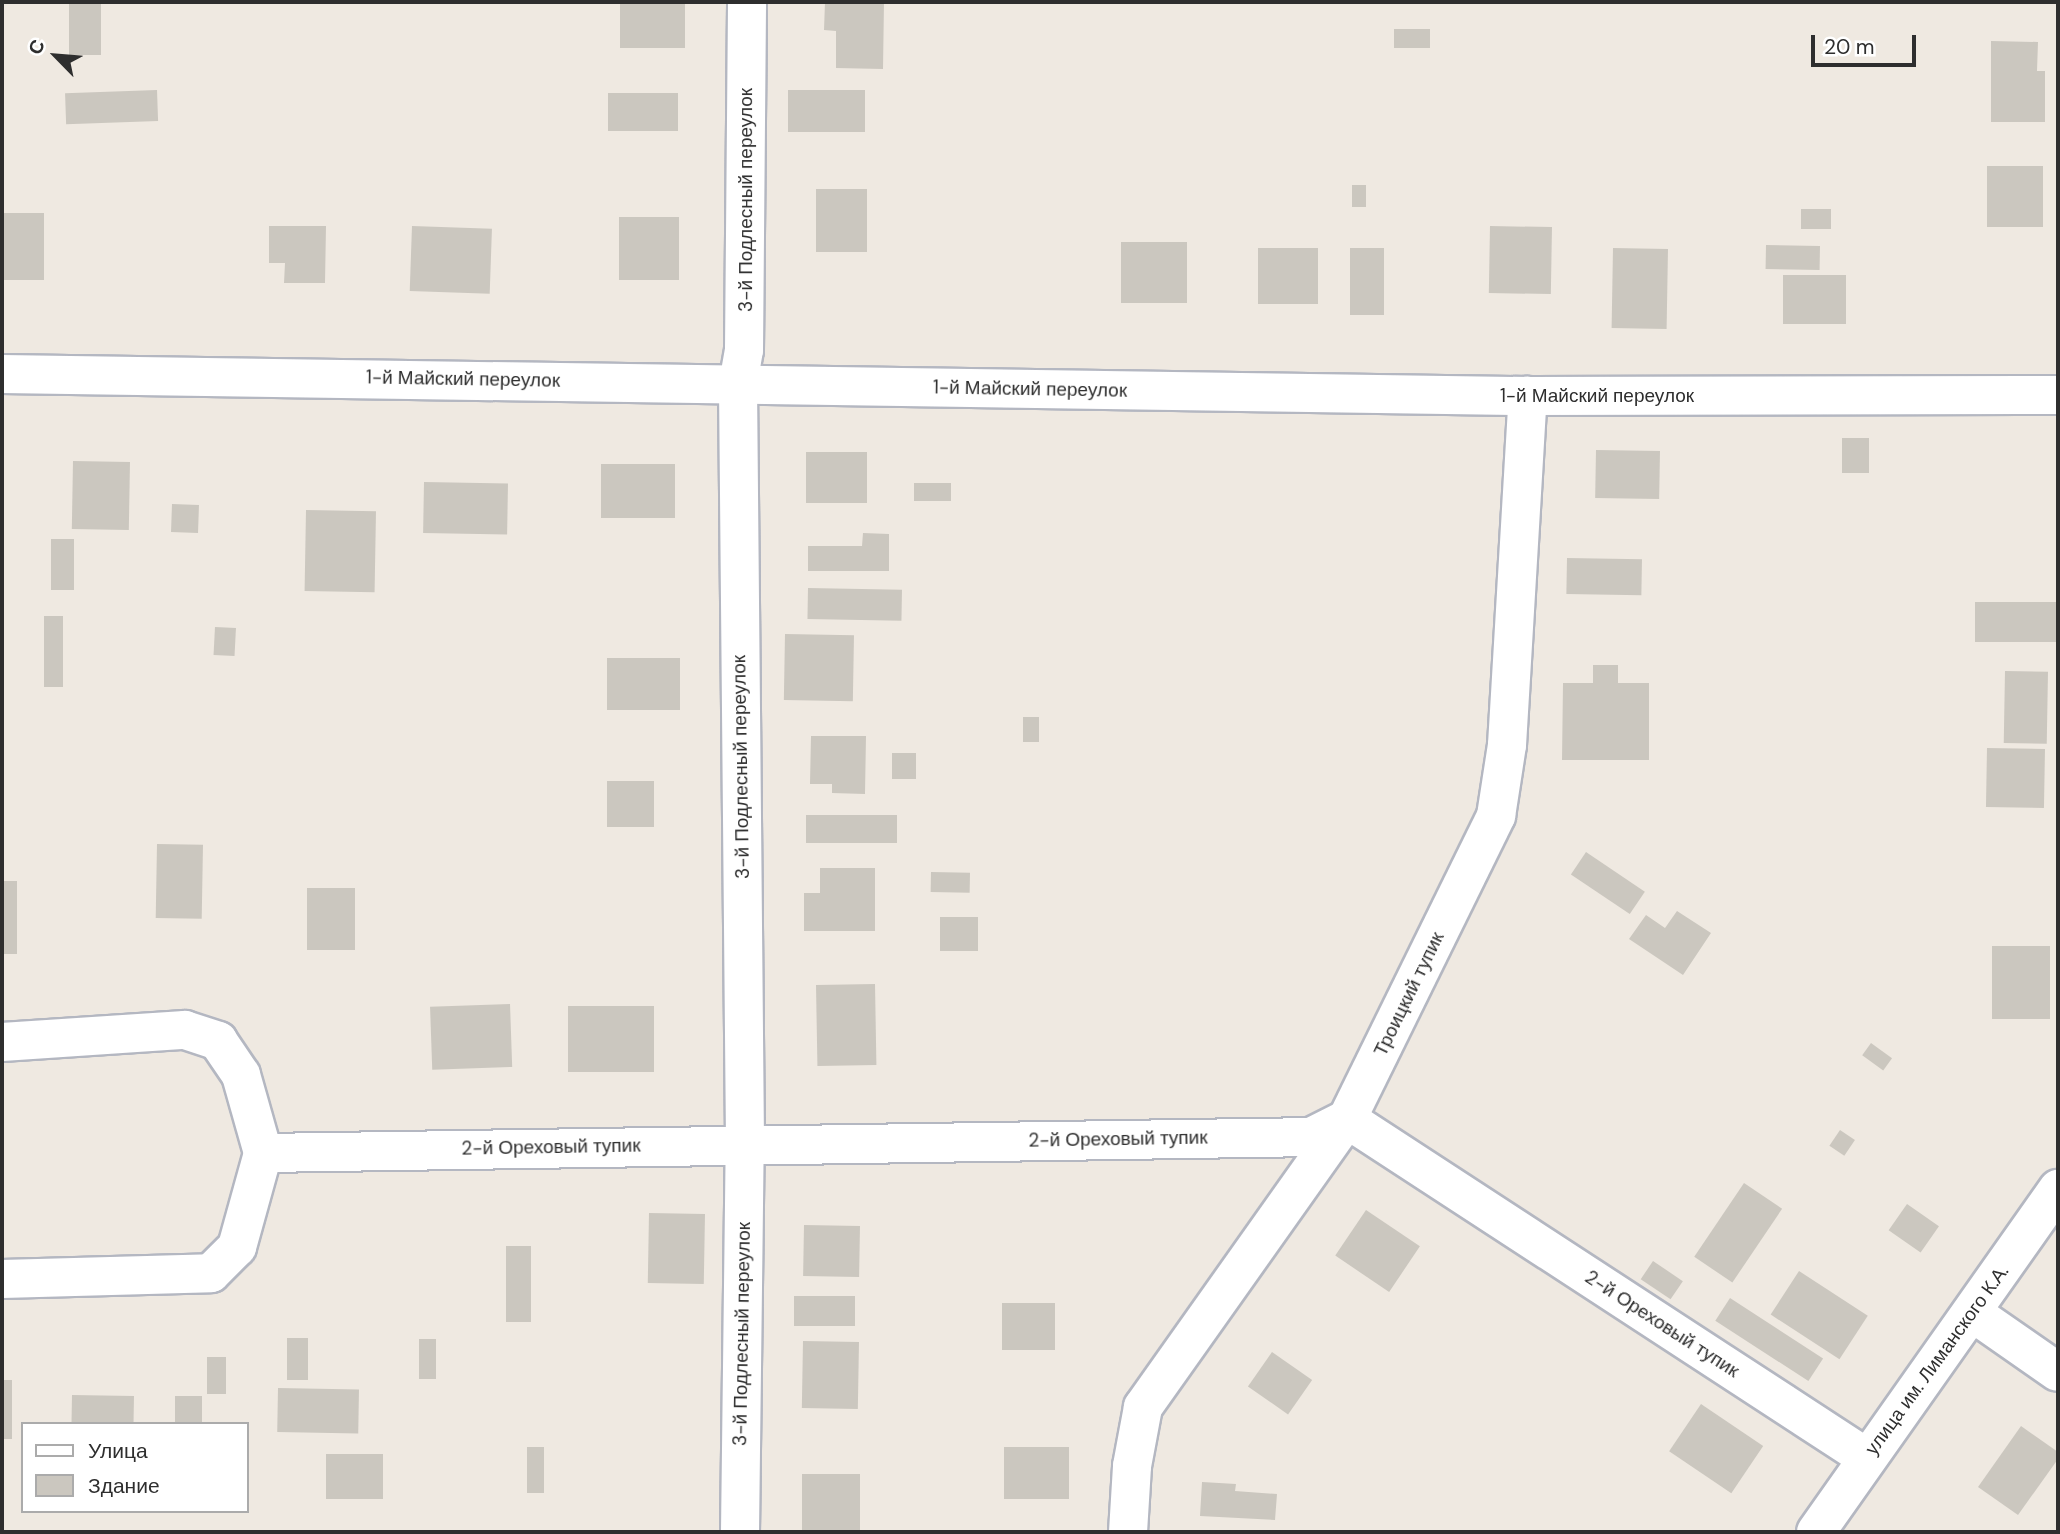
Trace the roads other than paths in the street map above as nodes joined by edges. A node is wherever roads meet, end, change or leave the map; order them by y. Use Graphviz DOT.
graph roads {
  1 [pos="747,2"];
  2 [pos="2,374"];
  3 [pos="738,384"];
  4 [pos="1528,396"];
  5 [pos="2058,396"];
  6 [pos="2,1042"];
  7 [pos="1347,1119"];
  8 [pos="745,1142"];
  9 [pos="263,1153"];
  10 [pos="2058,1189"];
  11 [pos="2,1279"];
  12 [pos="1973,1312"];
  13 [pos="2058,1372"];
  14 [pos="1867,1458"];
  15 [pos="740,1532"];
  16 [pos="1128,1532"];
  17 [pos="1816,1532"];
  1 -- 3 [label="street, 3-й Подлесный переулок"];
  2 -- 3 [label="street, 1-й Майский переулок"];
  3 -- 4 [label="street, 1-й Майский переулок"];
  3 -- 8 [label="street, 3-й Подлесный переулок"];
  4 -- 5 [label="street, 1-й Майский переулок"];
  4 -- 7 [label="street, Троицкий тупик"];
  6 -- 9 [label="street"];
  7 -- 8 [label="street, 2-й Ореховый тупик"];
  7 -- 14 [label="street, 2-й Ореховый тупик"];
  7 -- 16 [label="street, Троицкий тупик"];
  8 -- 9 [label="street, 2-й Ореховый тупик"];
  8 -- 15 [label="street, 3-й Подлесный переулок"];
  9 -- 11 [label="street"];
  10 -- 12 [label="street, улица им. Лиманского К.А."];
  12 -- 13 [label="street"];
  12 -- 14 [label="street, улица им. Лиманского К.А."];
  14 -- 17 [label="street, улица им. Лиманского К.А."];
}
